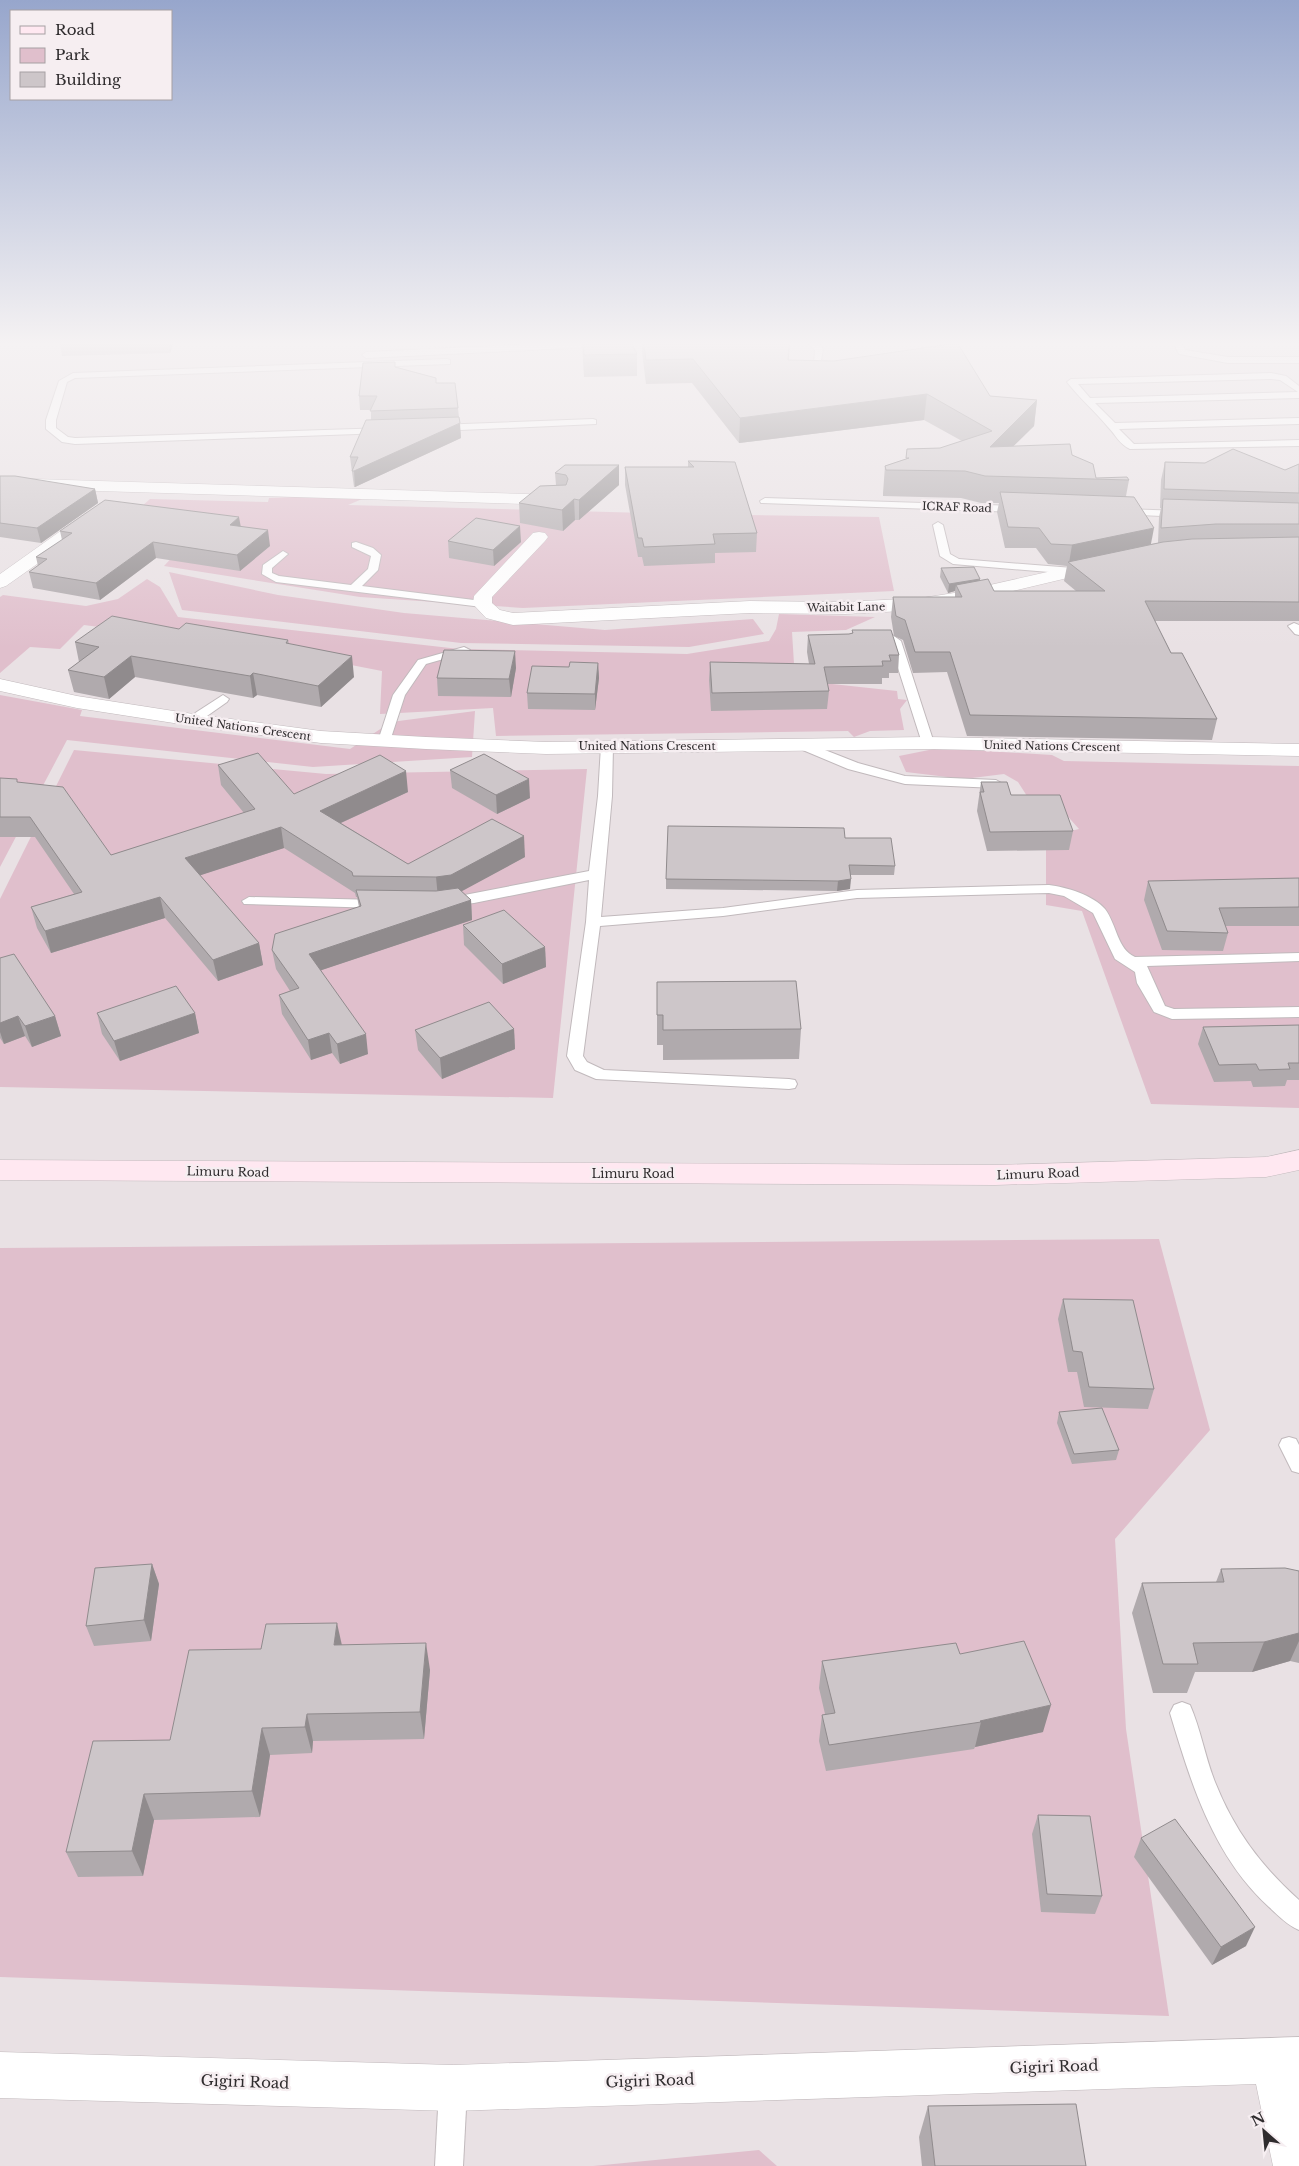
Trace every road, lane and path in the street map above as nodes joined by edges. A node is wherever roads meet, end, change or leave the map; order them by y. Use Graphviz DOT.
graph roads {
  1 [pos="1126,445"];
  2 [pos="1233,445"];
  3 [pos="0,483"];
  4 [pos="136,486"];
  5 [pos="559,500"];
  6 [pos="765,500"];
  7 [pos="1034,510"];
  8 [pos="1111,512"];
  9 [pos="1189,514"];
  10 [pos="938,524"];
  11 [pos="539,536"];
  12 [pos="356,545"];
  13 [pos="283,554"];
  14 [pos="1119,561"];
  15 [pos="1073,571"];
  16 [pos="0,582"];
  17 [pos="354,589"];
  18 [pos="482,604"];
  19 [pos="858,634"];
  20 [pos="464,650"];
  21 [pos="0,685"];
  22 [pos="223,699"];
  23 [pos="193,720"];
  24 [pos="384,741"];
  25 [pos="928,743"];
  26 [pos="802,745"];
  27 [pos="607,746"];
  28 [pos="1299,750"];
  29 [pos="996,784"];
  30 [pos="596,874"];
  31 [pos="249,901"];
  32 [pos="389,904"];
  33 [pos="438,904"];
  34 [pos="594,922"];
  35 [pos="1299,957"];
  36 [pos="1133,962"];
  37 [pos="1299,1012"];
  38 [pos="789,1084"];
  39 [pos="1299,1160"];
  40 [pos="1266,1167"];
  41 [pos="0,1170"];
  42 [pos="1299,1174"];
  43 [pos="1289,1445"];
  44 [pos="1299,1465"];
  45 [pos="1182,1713"];
  46 [pos="1299,1917"];
  47 [pos="1287,2060"];
  48 [pos="0,2074"];
  49 [pos="453,2088"];
  50 [pos="449,2166"];
  51 [pos="1297,2166"];
  1 -- 2 [label="lane"];
  3 -- 4 [label="street"];
  4 -- 5 [label="street"];
  4 -- 16 [label="street"];
  6 -- 7 [label="lane, ICRAF Road"];
  8 -- 9 [label="lane"];
  10 -- 15 [label="lane"];
  11 -- 18 [label="street"];
  12 -- 17 [label="lane"];
  13 -- 17 [label="lane"];
  14 -- 15 [label="street, Waitabit Lane"];
  15 -- 18 [label="street, Waitabit Lane"];
  17 -- 18 [label="lane"];
  19 -- 25 [label="lane"];
  20 -- 24 [label="lane"];
  21 -- 23 [label="street, United Nations Crescent"];
  22 -- 23 [label="lane"];
  23 -- 24 [label="street, United Nations Crescent"];
  24 -- 27 [label="street, United Nations Crescent"];
  25 -- 26 [label="street, United Nations Crescent"];
  25 -- 28 [label="street, United Nations Crescent"];
  26 -- 27 [label="street, United Nations Crescent"];
  26 -- 29 [label="lane"];
  27 -- 30 [label="lane"];
  30 -- 33 [label="lane"];
  30 -- 34 [label="lane"];
  31 -- 32 [label="lane"];
  34 -- 36 [label="lane"];
  34 -- 38 [label="lane"];
  35 -- 36 [label="lane"];
  36 -- 37 [label="lane"];
  39 -- 40 [label="main road, Limuru Road"];
  40 -- 41 [label="main road, Limuru Road"];
  40 -- 42 [label="main road, Limuru Road"];
  43 -- 44 [label="lane"];
  45 -- 46 [label="lane"];
  47 -- 49 [label="street, Gigiri Road"];
  47 -- 51 [label="street"];
  48 -- 49 [label="street, Gigiri Road"];
  49 -- 50 [label="lane"];
}
